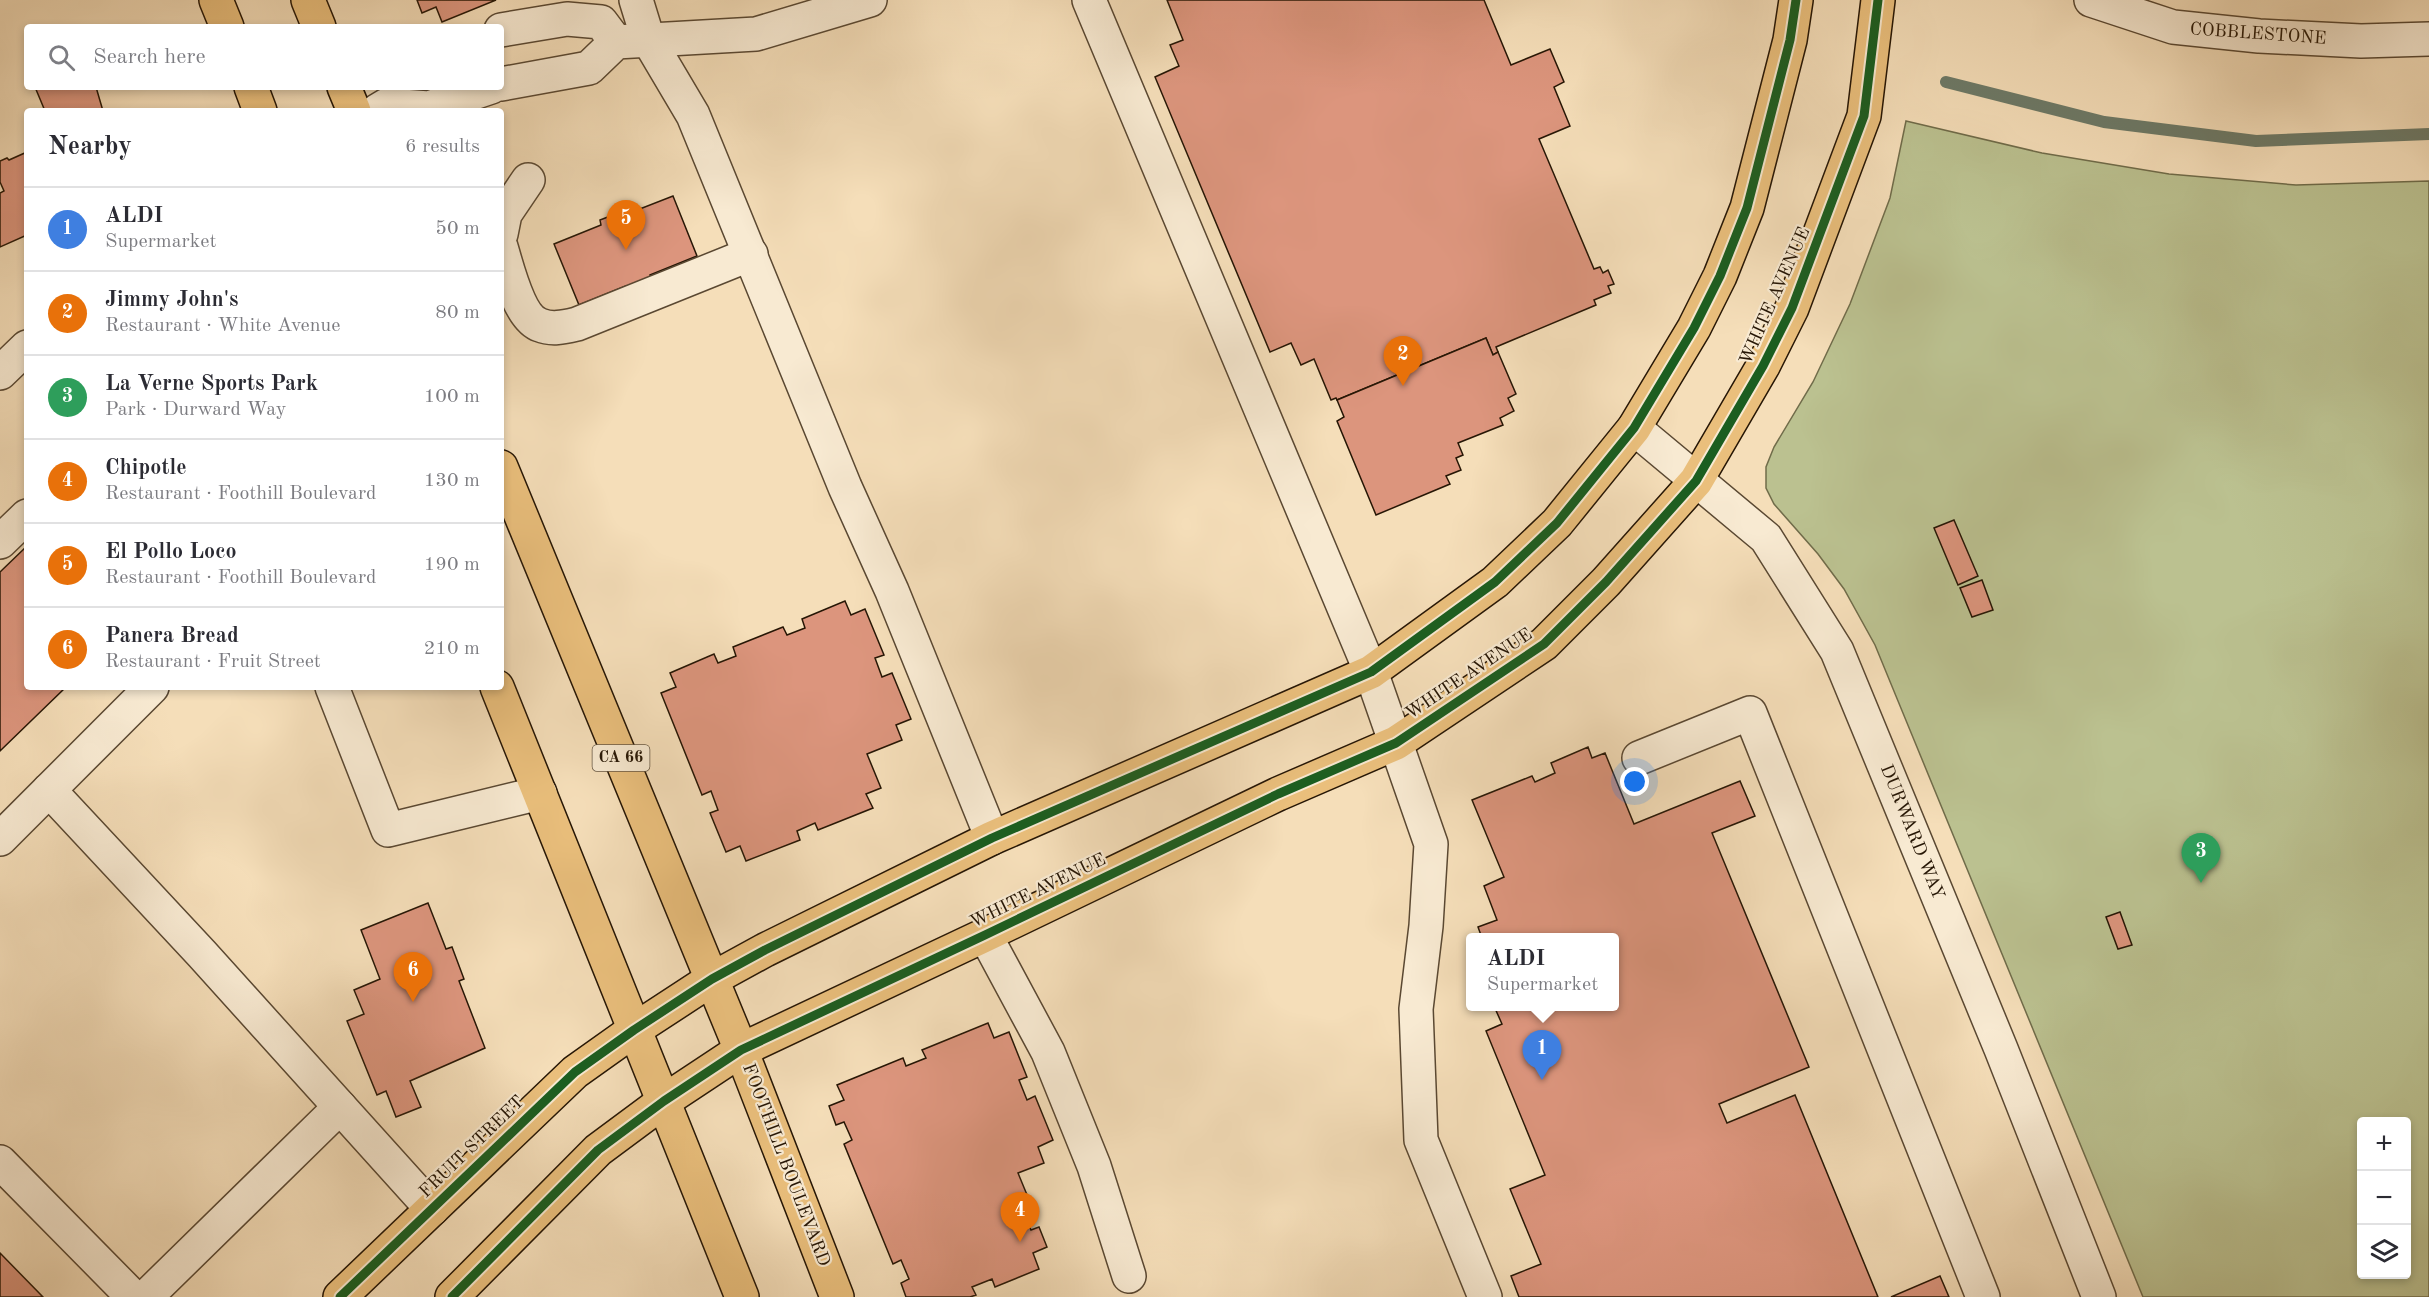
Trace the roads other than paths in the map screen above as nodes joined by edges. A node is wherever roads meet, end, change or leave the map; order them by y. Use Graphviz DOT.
graph roads {
  1 [pos="216,0"];
  2 [pos="308,0"];
  3 [pos="636,0"];
  4 [pos="870,0"];
  5 [pos="1089,0"];
  6 [pos="1796,0"];
  7 [pos="1878,0"];
  8 [pos="2091,0"];
  9 [pos="226,24"];
  10 [pos="319,24"];
  11 [pos="504,30"];
  12 [pos="648,39"];
  13 [pos="2429,39"];
  14 [pos="616,42"];
  15 [pos="504,83"];
  16 [pos="252,90"];
  17 [pos="345,90"];
  18 [pos="483,90"];
  19 [pos="386,101"];
  20 [pos="259,108"];
  21 [pos="353,108"];
  22 [pos="429,108"];
  23 [pos="429,108"];
  24 [pos="528,180"];
  25 [pos="504,219"];
  26 [pos="751,254"];
  27 [pos="504,255"];
  28 [pos="24,350"];
  29 [pos="0,373"];
  30 [pos="1634,428"];
  31 [pos="504,474"];
  32 [pos="1696,481"];
  33 [pos="24,519"];
  34 [pos="0,542"];
  35 [pos="1371,672"];
  36 [pos="149,690"];
  37 [pos="333,690"];
  38 [pos="498,690"];
  39 [pos="1396,743"];
  40 [pos="1639,758"];
  41 [pos="49,790"];
  42 [pos="540,793"];
  43 [pos="992,838"];
  44 [pos="0,839"];
  45 [pos="985,936"];
  46 [pos="712,979"];
  47 [pos="634,1029"];
  48 [pos="741,1050"];
  49 [pos="664,1101"];
  50 [pos="340,1107"];
  51 [pos="0,1162"];
  52 [pos="432,1209"];
  53 [pos="1130,1276"];
  54 [pos="133,1297"];
  55 [pos="146,1297"];
  56 [pos="340,1297"];
  57 [pos="453,1297"];
  58 [pos="742,1297"];
  59 [pos="837,1297"];
  60 [pos="1485,1297"];
  61 [pos="1983,1297"];
  62 [pos="2099,1297"];
  1 -- 9 [label="main road"];
  2 -- 10 [label="main road"];
  3 -- 12 [label="street"];
  4 -- 12 [label="street"];
  5 -- 35 [label="street"];
  6 -- 30 [label="main road"];
  7 -- 32 [label="main road, WHITE AVENUE"];
  8 -- 13 [label="street, COBBLESTONE"];
  11 -- 14 [label="street"];
  12 -- 14 [label="street"];
  12 -- 26 [label="street"];
  14 -- 15 [label="street"];
  16 -- 20 [label="main road"];
  17 -- 21 [label="main road"];
  18 -- 23 [label="street"];
  19 -- 22 [label="street"];
  24 -- 25 [label="street"];
  26 -- 27 [label="street"];
  26 -- 43 [label="street"];
  28 -- 29 [label="street"];
  30 -- 32 [label="street, DURWARD WAY"];
  30 -- 35 [label="main road"];
  31 -- 46 [label="main road, FOOTHILL BOULEVARD / CA 66"];
  32 -- 39 [label="main road, WHITE AVENUE"];
  32 -- 62 [label="street, DURWARD WAY"];
  33 -- 34 [label="street"];
  35 -- 39 [label="street"];
  35 -- 43 [label="main road"];
  36 -- 41 [label="street"];
  37 -- 42 [label="street"];
  38 -- 42 [label="main road"];
  39 -- 45 [label="main road, WHITE AVENUE"];
  39 -- 60 [label="street"];
  40 -- 61 [label="street"];
  41 -- 44 [label="street"];
  41 -- 50 [label="street"];
  42 -- 47 [label="main road"];
  43 -- 46 [label="main road"];
  45 -- 48 [label="main road, WHITE AVENUE"];
  45 -- 53 [label="street"];
  46 -- 47 [label="main road"];
  46 -- 48 [label="main road, FOOTHILL BOULEVARD / CA 66"];
  47 -- 49 [label="main road"];
  47 -- 52 [label="main road, FRUIT STREET"];
  48 -- 49 [label="main road"];
  48 -- 59 [label="main road, FOOTHILL BOULEVARD / CA 66"];
  49 -- 57 [label="main road"];
  49 -- 58 [label="main road"];
  50 -- 52 [label="street"];
  50 -- 55 [label="street"];
  51 -- 54 [label="street"];
  52 -- 56 [label="main road, FRUIT STREET"];
}
